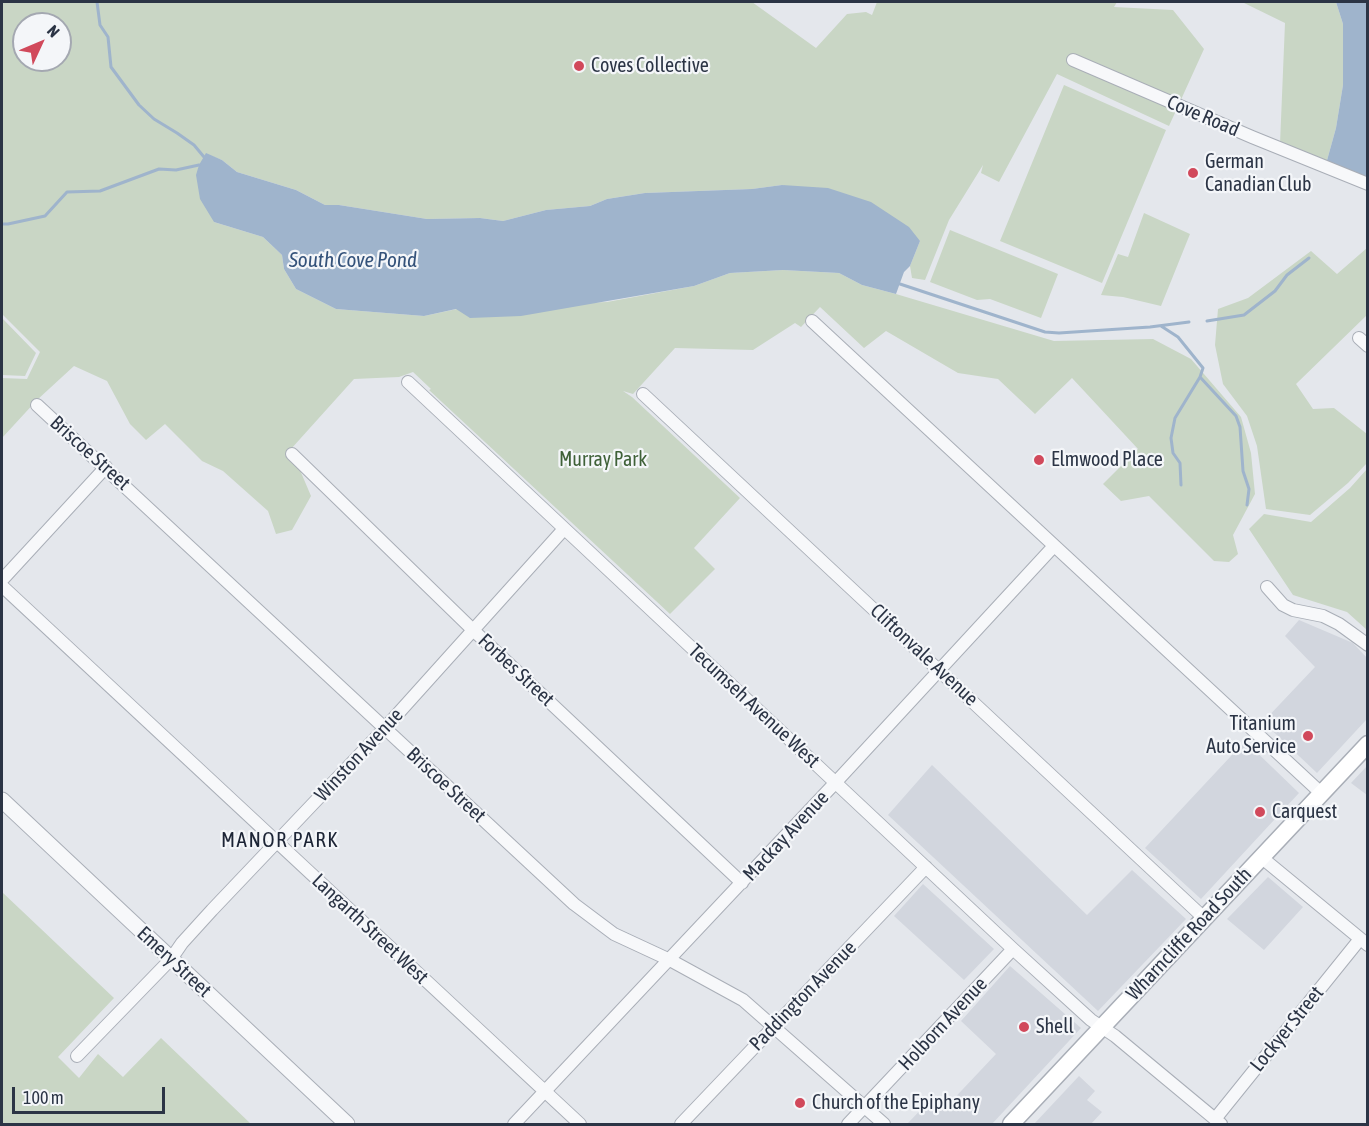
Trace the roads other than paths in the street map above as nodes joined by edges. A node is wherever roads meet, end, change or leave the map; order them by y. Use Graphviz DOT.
graph roads {
  1 [pos="1073,60"];
  2 [pos="1368,184"];
  3 [pos="812,321"];
  4 [pos="408,382"];
  5 [pos="643,394"];
  6 [pos="38,405"];
  7 [pos="292,454"];
  8 [pos="106,467"];
  9 [pos="564,529"];
  10 [pos="1054,546"];
  11 [pos="2,580"];
  12 [pos="2,586"];
  13 [pos="1267,587"];
  14 [pos="473,630"];
  15 [pos="1368,645"];
  16 [pos="939,670"];
  17 [pos="385,728"];
  18 [pos="1368,744"];
  19 [pos="836,782"];
  20 [pos="1321,793"];
  21 [pos="2,800"];
  22 [pos="277,842"];
  23 [pos="1261,857"];
  24 [pos="926,867"];
  25 [pos="742,883"];
  26 [pos="1204,918"];
  27 [pos="1364,942"];
  28 [pos="1013,949"];
  29 [pos="171,959"];
  30 [pos="670,960"];
  31 [pos="774,1026"];
  32 [pos="1102,1027"];
  33 [pos="76,1056"];
  34 [pos="545,1092"];
  35 [pos="865,1107"];
  36 [pos="1218,1122"];
  37 [pos="347,1125"];
  38 [pos="514,1125"];
  39 [pos="580,1125"];
  40 [pos="681,1125"];
  41 [pos="848,1125"];
  42 [pos="884,1125"];
  43 [pos="1011,1125"];
  1 -- 2 [label="street, Cove Road"];
  3 -- 10 [label="street"];
  4 -- 9 [label="street, Tecumseh Avenue West"];
  5 -- 16 [label="street, Cliftonvale Avenue"];
  6 -- 8 [label="street, Briscoe Street"];
  7 -- 14 [label="street, Forbes Street"];
  8 -- 11 [label="street"];
  8 -- 17 [label="street, Briscoe Street"];
  9 -- 14 [label="street, Winston Avenue"];
  9 -- 19 [label="street, Tecumseh Avenue West"];
  10 -- 16 [label="street, Mackay Avenue"];
  10 -- 20 [label="street"];
  12 -- 22 [label="street, Langarth Street West"];
  13 -- 15 [label="street"];
  14 -- 17 [label="street, Winston Avenue"];
  14 -- 25 [label="street, Forbes Street"];
  16 -- 19 [label="street, Mackay Avenue"];
  16 -- 26 [label="street, Cliftonvale Avenue"];
  17 -- 22 [label="street, Winston Avenue"];
  17 -- 30 [label="street, Briscoe Street"];
  18 -- 20 [label="main road, Wharncliffe Road South"];
  19 -- 24 [label="street, Tecumseh Avenue West"];
  19 -- 25 [label="street, Mackay Avenue"];
  20 -- 23 [label="main road, Wharncliffe Road South"];
  21 -- 29 [label="street, Emery Street"];
  22 -- 29 [label="street, Winston Avenue"];
  22 -- 34 [label="street, Langarth Street West"];
  23 -- 26 [label="main road, Wharncliffe Road South"];
  23 -- 27 [label="street"];
  24 -- 28 [label="street, Tecumseh Avenue West"];
  24 -- 31 [label="street, Paddington Avenue"];
  25 -- 30 [label="street, Mackay Avenue"];
  26 -- 32 [label="main road, Wharncliffe Road South"];
  27 -- 36 [label="street, Lockyer Street"];
  28 -- 32 [label="street, Tecumseh Avenue West"];
  28 -- 35 [label="street, Holborn Avenue"];
  29 -- 33 [label="street, Winston Avenue"];
  29 -- 37 [label="street, Emery Street"];
  30 -- 31 [label="street, Briscoe Street"];
  30 -- 34 [label="street, Mackay Avenue"];
  31 -- 35 [label="street, Briscoe Street"];
  31 -- 40 [label="street, Paddington Avenue"];
  32 -- 36 [label="street, Tecumseh Avenue West"];
  32 -- 43 [label="main road, Wharncliffe Road South"];
  34 -- 38 [label="street, Mackay Avenue"];
  34 -- 39 [label="street, Langarth Street West"];
  35 -- 41 [label="street, Holborn Avenue"];
  35 -- 42 [label="street, Briscoe Street"];
}
